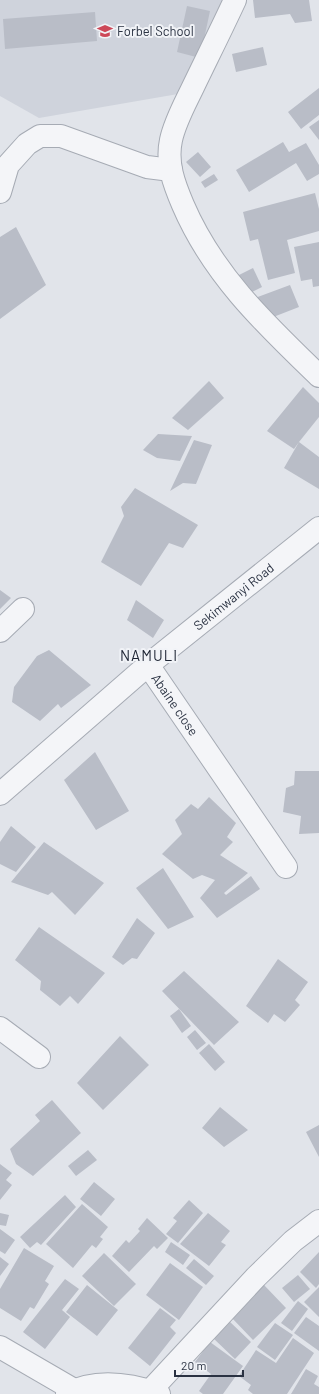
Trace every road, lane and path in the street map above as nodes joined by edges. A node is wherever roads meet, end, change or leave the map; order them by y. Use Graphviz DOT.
graph roads {
  1 [pos="235,0"];
  2 [pos="170,170"];
  3 [pos="0,192"];
  4 [pos="319,376"];
  5 [pos="319,528"];
  6 [pos="23,609"];
  7 [pos="0,631"];
  8 [pos="148,665"];
  9 [pos="0,794"];
  10 [pos="286,867"];
  11 [pos="0,1028"];
  12 [pos="39,1057"];
  13 [pos="319,1222"];
  14 [pos="0,1347"];
  15 [pos="71,1392"];
  16 [pos="154,1392"];
  1 -- 2 [label="street"];
  2 -- 3 [label="street"];
  2 -- 4 [label="street"];
  5 -- 8 [label="street, Sekimwanyi Road"];
  6 -- 7 [label="street"];
  8 -- 9 [label="street, Abaine close"];
  8 -- 10 [label="street, Abaine close"];
  11 -- 12 [label="street"];
  13 -- 16 [label="street"];
  14 -- 15 [label="street"];
  15 -- 16 [label="street"];
}
